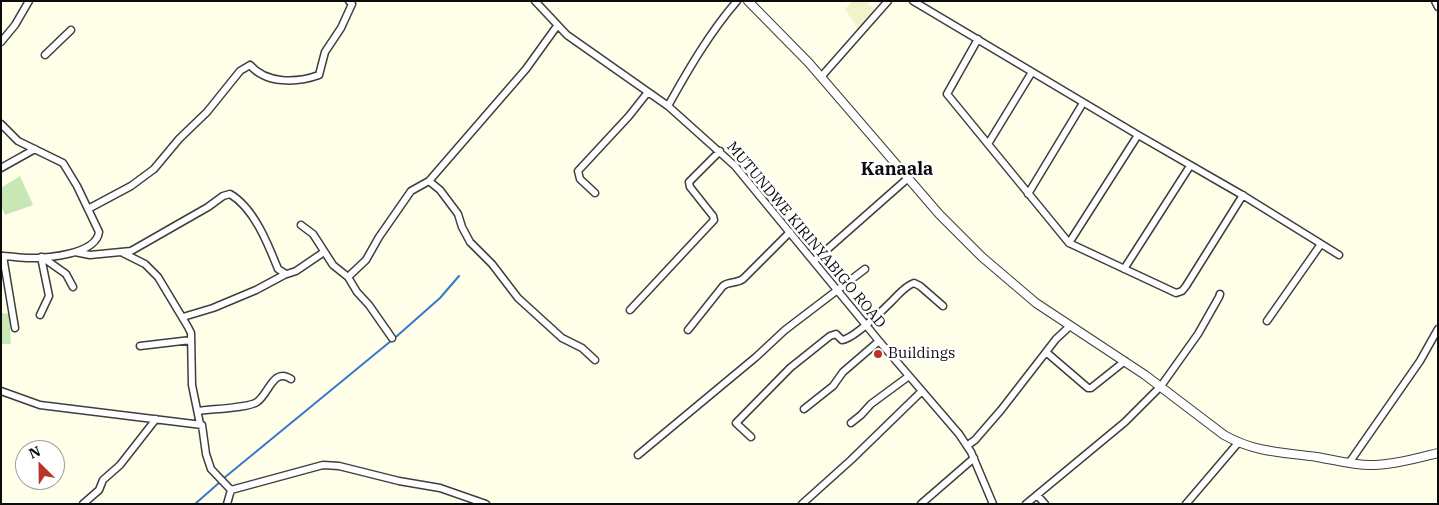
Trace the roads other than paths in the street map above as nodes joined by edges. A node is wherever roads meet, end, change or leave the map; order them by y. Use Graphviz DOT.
graph roads {
  1 [pos="29,1"];
  2 [pos="349,1"];
  3 [pos="535,1"];
  4 [pos="737,1"];
  5 [pos="748,1"];
  6 [pos="888,1"];
  7 [pos="913,1"];
  8 [pos="1435,1"];
  9 [pos="1438,7"];
  10 [pos="557,26"];
  11 [pos="71,30"];
  12 [pos="978,39"];
  13 [pos="1,42"];
  14 [pos="45,54"];
  15 [pos="1032,72"];
  16 [pos="821,76"];
  17 [pos="648,92"];
  18 [pos="1083,103"];
  19 [pos="668,106"];
  20 [pos="1,124"];
  21 [pos="1138,136"];
  22 [pos="988,144"];
  23 [pos="35,149"];
  24 [pos="720,152"];
  25 [pos="1190,166"];
  26 [pos="1,168"];
  27 [pos="907,179"];
  28 [pos="429,181"];
  29 [pos="595,193"];
  30 [pos="1028,194"];
  31 [pos="1242,196"];
  32 [pos="88,209"];
  33 [pos="301,225"];
  34 [pos="790,232"];
  35 [pos="1069,243"];
  36 [pos="1321,244"];
  37 [pos="75,252"];
  38 [pos="123,252"];
  39 [pos="324,252"];
  40 [pos="1339,255"];
  41 [pos="2,256"];
  42 [pos="41,257"];
  43 [pos="814,261"];
  44 [pos="865,269"];
  45 [pos="1124,269"];
  46 [pos="286,274"];
  47 [pos="348,277"];
  48 [pos="73,287"];
  49 [pos="838,290"];
  50 [pos="1220,294"];
  51 [pos="943,306"];
  52 [pos="630,310"];
  53 [pos="40,315"];
  54 [pos="183,317"];
  55 [pos="1267,321"];
  56 [pos="866,324"];
  57 [pos="1070,326"];
  58 [pos="15,328"];
  59 [pos="1438,329"];
  60 [pos="688,330"];
  61 [pos="392,338"];
  62 [pos="191,340"];
  63 [pos="879,341"];
  64 [pos="140,346"];
  65 [pos="1046,352"];
  66 [pos="595,360"];
  67 [pos="1125,361"];
  68 [pos="909,376"];
  69 [pos="291,379"];
  70 [pos="1161,386"];
  71 [pos="1,391"];
  72 [pos="922,391"];
  73 [pos="804,409"];
  74 [pos="198,411"];
  75 [pos="156,419"];
  76 [pos="851,423"];
  77 [pos="200,424"];
  78 [pos="750,437"];
  79 [pos="1238,442"];
  80 [pos="968,445"];
  81 [pos="1438,453"];
  82 [pos="638,455"];
  83 [pos="974,458"];
  84 [pos="1349,463"];
  85 [pos="231,490"];
  86 [pos="1037,495"];
  87 [pos="228,503"];
  88 [pos="83,504"];
  89 [pos="486,504"];
  90 [pos="802,504"];
  91 [pos="920,504"];
  92 [pos="992,504"];
  93 [pos="1026,504"];
  94 [pos="1045,504"];
  95 [pos="1186,504"];
  1 -- 13 [label="street"];
  2 -- 32 [label="street"];
  3 -- 10 [label="street, MUTUNDWE KIRINYABIGO ROAD"];
  4 -- 19 [label="street"];
  5 -- 16 [label="street"];
  6 -- 16 [label="street"];
  7 -- 12 [label="street"];
  8 -- 9 [label="street"];
  10 -- 17 [label="street, MUTUNDWE KIRINYABIGO ROAD"];
  10 -- 28 [label="street"];
  11 -- 14 [label="street"];
  12 -- 15 [label="street"];
  12 -- 22 [label="street"];
  15 -- 18 [label="street"];
  15 -- 22 [label="street"];
  16 -- 27 [label="street"];
  17 -- 19 [label="street, MUTUNDWE KIRINYABIGO ROAD"];
  17 -- 29 [label="street"];
  18 -- 21 [label="street"];
  18 -- 30 [label="street"];
  19 -- 24 [label="street, MUTUNDWE KIRINYABIGO ROAD"];
  20 -- 23 [label="street"];
  21 -- 25 [label="street"];
  21 -- 35 [label="street"];
  22 -- 30 [label="street"];
  23 -- 26 [label="street"];
  23 -- 32 [label="street"];
  24 -- 34 [label="street, MUTUNDWE KIRINYABIGO ROAD"];
  24 -- 52 [label="street"];
  25 -- 31 [label="street"];
  25 -- 45 [label="street"];
  27 -- 43 [label="street"];
  27 -- 57 [label="street"];
  28 -- 47 [label="street"];
  28 -- 66 [label="street"];
  30 -- 35 [label="street"];
  31 -- 36 [label="street"];
  31 -- 45 [label="street"];
  32 -- 37 [label="street"];
  33 -- 39 [label="street"];
  34 -- 43 [label="street, MUTUNDWE KIRINYABIGO ROAD"];
  34 -- 60 [label="street"];
  35 -- 45 [label="street"];
  36 -- 40 [label="street"];
  36 -- 55 [label="street"];
  37 -- 38 [label="street"];
  37 -- 42 [label="street"];
  38 -- 46 [label="street"];
  38 -- 54 [label="street"];
  39 -- 46 [label="street"];
  39 -- 47 [label="street"];
  41 -- 42 [label="street"];
  41 -- 58 [label="street"];
  42 -- 48 [label="street"];
  42 -- 53 [label="street"];
  43 -- 49 [label="street, MUTUNDWE KIRINYABIGO ROAD"];
  44 -- 49 [label="street"];
  46 -- 54 [label="street"];
  47 -- 61 [label="street"];
  49 -- 56 [label="street, MUTUNDWE KIRINYABIGO ROAD"];
  49 -- 82 [label="street"];
  50 -- 70 [label="street"];
  51 -- 56 [label="street"];
  54 -- 62 [label="street"];
  56 -- 63 [label="street, MUTUNDWE KIRINYABIGO ROAD"];
  56 -- 78 [label="street"];
  57 -- 65 [label="street"];
  57 -- 67 [label="street"];
  59 -- 84 [label="street"];
  62 -- 64 [label="street"];
  62 -- 74 [label="street"];
  63 -- 68 [label="street, MUTUNDWE KIRINYABIGO ROAD"];
  63 -- 73 [label="street"];
  65 -- 67 [label="street"];
  65 -- 80 [label="street"];
  67 -- 70 [label="street"];
  68 -- 72 [label="street, MUTUNDWE KIRINYABIGO ROAD"];
  68 -- 76 [label="street"];
  69 -- 74 [label="street"];
  70 -- 79 [label="street"];
  70 -- 86 [label="street"];
  71 -- 75 [label="street"];
  72 -- 80 [label="street, MUTUNDWE KIRINYABIGO ROAD"];
  72 -- 90 [label="street"];
  74 -- 77 [label="street"];
  75 -- 77 [label="street"];
  75 -- 88 [label="street"];
  77 -- 85 [label="street"];
  79 -- 84 [label="street"];
  79 -- 95 [label="street"];
  80 -- 83 [label="street, MUTUNDWE KIRINYABIGO ROAD"];
  81 -- 84 [label="street"];
  83 -- 91 [label="street"];
  83 -- 92 [label="street, MUTUNDWE KIRINYABIGO ROAD"];
  85 -- 87 [label="street"];
  85 -- 89 [label="street"];
  86 -- 93 [label="street"];
  86 -- 94 [label="street"];
}
